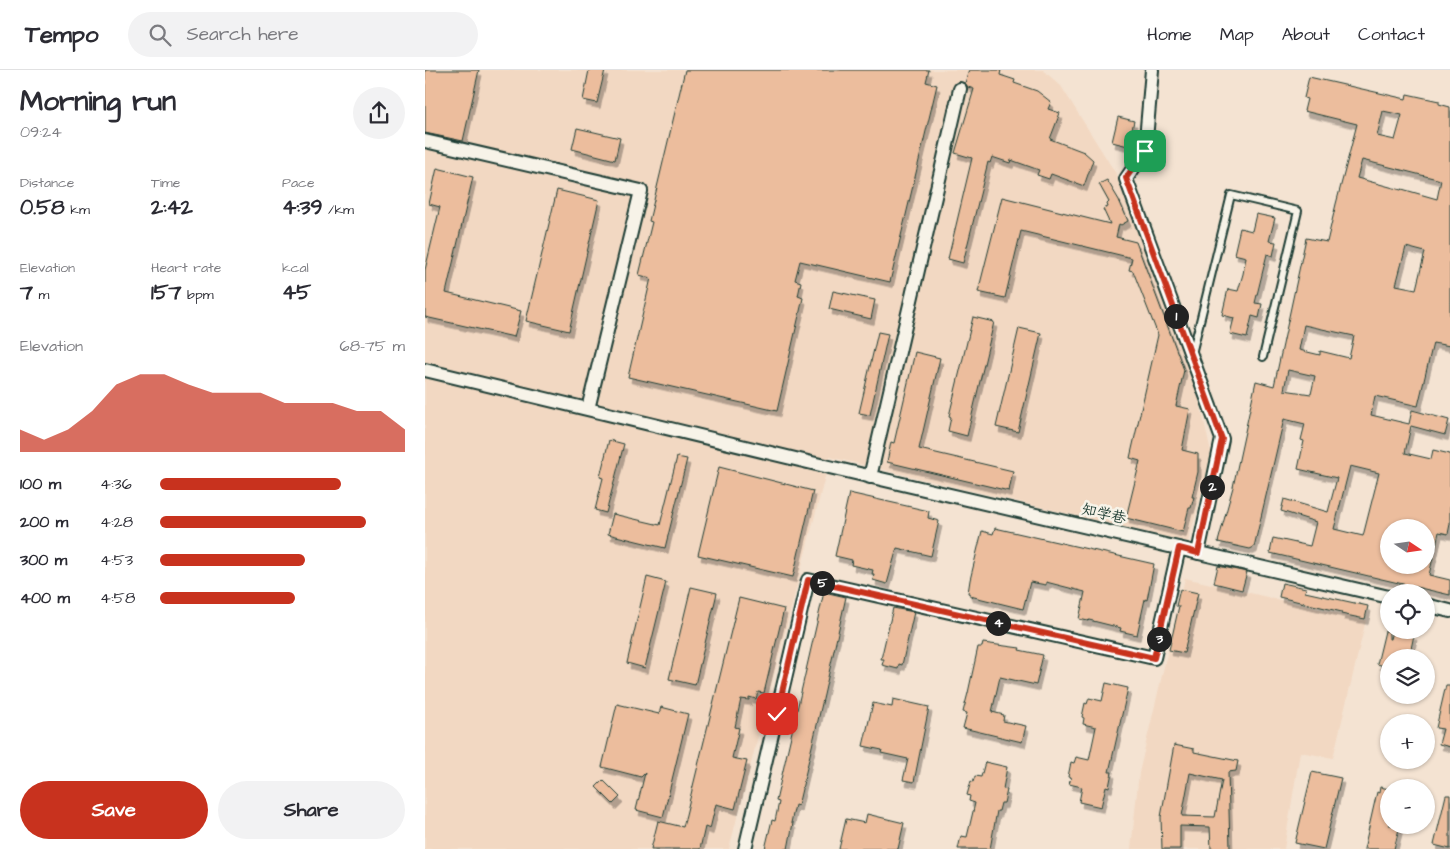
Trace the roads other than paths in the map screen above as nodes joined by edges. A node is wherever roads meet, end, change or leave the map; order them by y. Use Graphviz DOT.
graph roads {
  1 [pos="1152,70"];
  2 [pos="960,89"];
  3 [pos="425,141"];
  4 [pos="1263,356"];
  5 [pos="1191,357"];
  6 [pos="425,370"];
  7 [pos="588,409"];
  8 [pos="870,477"];
  9 [pos="1179,548"];
  10 [pos="1198,553"];
  11 [pos="1380,595"];
  12 [pos="1435,607"];
  13 [pos="1450,611"];
  14 [pos="745,849"];
  1 -- 5 [label="street"];
  2 -- 8 [label="street"];
  3 -- 7 [label="street"];
  4 -- 5 [label="lane"];
  5 -- 10 [label="street"];
  6 -- 7 [label="street, 知学巷"];
  7 -- 8 [label="street, 知学巷"];
  8 -- 9 [label="street, 知学巷"];
  9 -- 10 [label="street, 知学巷"];
  9 -- 14 [label="street"];
  10 -- 11 [label="street, 知学巷"];
  12 -- 13 [label="street"];
}
